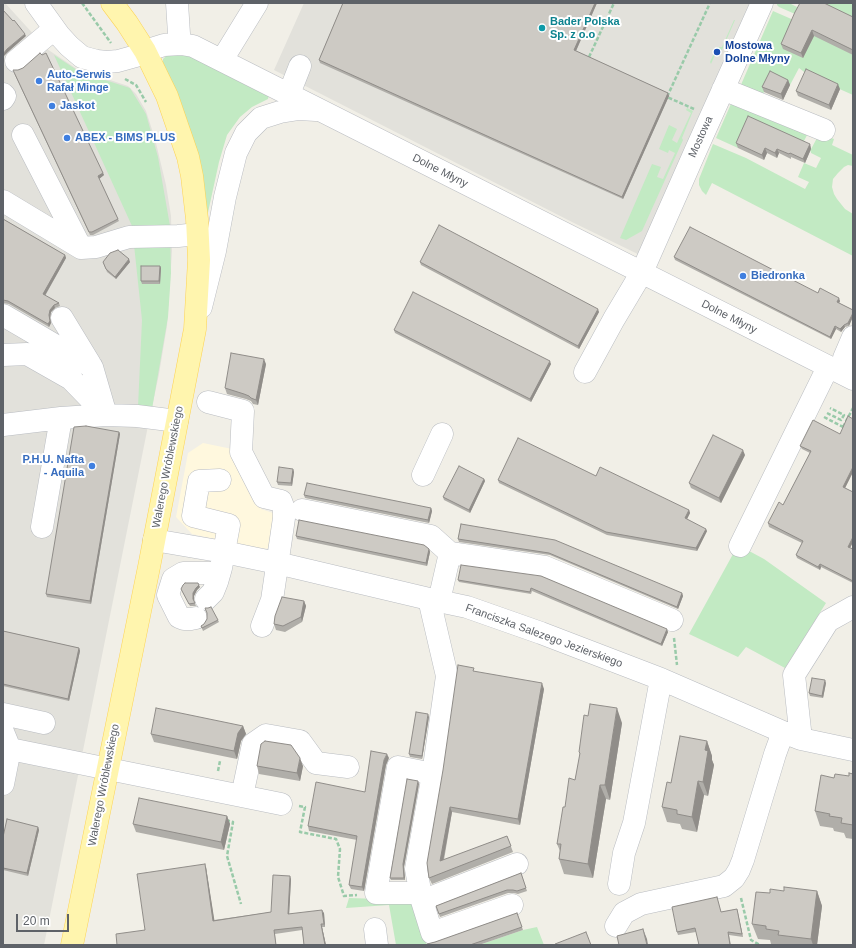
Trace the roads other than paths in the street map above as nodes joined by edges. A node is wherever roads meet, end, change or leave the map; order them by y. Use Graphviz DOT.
graph roads {
  1 [pos="36,3"];
  2 [pos="112,3"];
  3 [pos="177,3"];
  4 [pos="257,3"];
  5 [pos="762,3"];
  6 [pos="54,29"];
  7 [pos="181,44"];
  8 [pos="145,51"];
  9 [pos="222,60"];
  10 [pos="16,61"];
  11 [pos="300,66"];
  12 [pos="723,89"];
  13 [pos="3,94"];
  14 [pos="289,94"];
  15 [pos="3,99"];
  16 [pos="320,111"];
  17 [pos="824,130"];
  18 [pos="23,135"];
  19 [pos="3,201"];
  20 [pos="198,234"];
  21 [pos="81,248"];
  22 [pos="642,272"];
  23 [pos="3,315"];
  24 [pos="62,318"];
  25 [pos="614,319"];
  26 [pos="195,329"];
  27 [pos="853,337"];
  28 [pos="614,351"];
  29 [pos="3,355"];
  30 [pos="92,367"];
  31 [pos="585,372"];
  32 [pos="841,373"];
  33 [pos="208,402"];
  34 [pos="106,415"];
  35 [pos="61,418"];
  36 [pos="177,421"];
  37 [pos="3,425"];
  38 [pos="442,434"];
  39 [pos="423,475"];
  40 [pos="220,480"];
  41 [pos="302,510"];
  42 [pos="42,527"];
  43 [pos="154,540"];
  44 [pos="740,546"];
  45 [pos="450,553"];
  46 [pos="277,563"];
  47 [pos="202,593"];
  48 [pos="434,600"];
  49 [pos="853,608"];
  50 [pos="672,620"];
  51 [pos="262,626"];
  52 [pos="669,674"];
  53 [pos="3,714"];
  54 [pos="44,723"];
  55 [pos="792,736"];
  56 [pos="7,741"];
  57 [pos="853,750"];
  58 [pos="348,767"];
  59 [pos="107,769"];
  60 [pos="433,774"];
  61 [pos="3,784"];
  62 [pos="242,796"];
  63 [pos="281,804"];
  64 [pos="517,864"];
  65 [pos="619,884"];
  66 [pos="421,897"];
  67 [pos="512,905"];
  68 [pos="616,926"];
  69 [pos="72,945"];
  1 -- 6 [label="street, Dolne Młyny"];
  2 -- 8 [label="main road, Walerego Wróblewskiego"];
  3 -- 7 [label="street"];
  4 -- 9 [label="street"];
  5 -- 12 [label="street, Mostowa"];
  6 -- 8 [label="street, Dolne Młyny"];
  6 -- 10 [label="street"];
  7 -- 8 [label="street, Dolne Młyny"];
  7 -- 9 [label="street, Dolne Młyny"];
  8 -- 20 [label="main road, Walerego Wróblewskiego"];
  9 -- 14 [label="street, Dolne Młyny"];
  11 -- 14 [label="street"];
  12 -- 17 [label="street"];
  12 -- 22 [label="street, Mostowa"];
  13 -- 15 [label="street"];
  14 -- 16 [label="street, Dolne Młyny"];
  16 -- 22 [label="street, Dolne Młyny"];
  16 -- 26 [label="street"];
  18 -- 21 [label="street"];
  19 -- 21 [label="street"];
  20 -- 21 [label="street"];
  20 -- 26 [label="main road, Walerego Wróblewskiego"];
  22 -- 25 [label="street, Mostowa"];
  22 -- 32 [label="street, Dolne Młyny"];
  23 -- 30 [label="street"];
  24 -- 30 [label="street"];
  25 -- 28 [label="street"];
  25 -- 31 [label="street, Mostowa"];
  26 -- 36 [label="main road, Walerego Wróblewskiego"];
  27 -- 32 [label="street"];
  29 -- 34 [label="street"];
  30 -- 34 [label="street"];
  32 -- 44 [label="street"];
  33 -- 46 [label="street"];
  34 -- 35 [label="street"];
  34 -- 36 [label="street"];
  35 -- 37 [label="street"];
  35 -- 42 [label="street"];
  36 -- 43 [label="main road, Walerego Wróblewskiego"];
  38 -- 39 [label="street"];
  40 -- 47 [label="street"];
  41 -- 45 [label="street"];
  43 -- 47 [label="street, Franciszka Salezego Jezierskiego"];
  43 -- 59 [label="main road, Walerego Wróblewskiego"];
  45 -- 48 [label="street"];
  45 -- 50 [label="street"];
  46 -- 47 [label="street, Franciszka Salezego Jezierskiego"];
  46 -- 48 [label="street, Franciszka Salezego Jezierskiego"];
  46 -- 51 [label="street"];
  48 -- 52 [label="street, Franciszka Salezego Jezierskiego"];
  48 -- 60 [label="street"];
  49 -- 55 [label="street"];
  52 -- 55 [label="street, Franciszka Salezego Jezierskiego"];
  52 -- 65 [label="street"];
  53 -- 54 [label="street"];
  55 -- 57 [label="street, Franciszka Salezego Jezierskiego"];
  55 -- 68 [label="street"];
  56 -- 59 [label="street"];
  56 -- 61 [label="street"];
  58 -- 62 [label="street"];
  59 -- 62 [label="street"];
  59 -- 69 [label="main road, Walerego Wróblewskiego"];
  60 -- 66 [label="street"];
  60 -- 66 [label="street"];
  62 -- 63 [label="street"];
  64 -- 66 [label="street"];
  66 -- 67 [label="street"];
}
